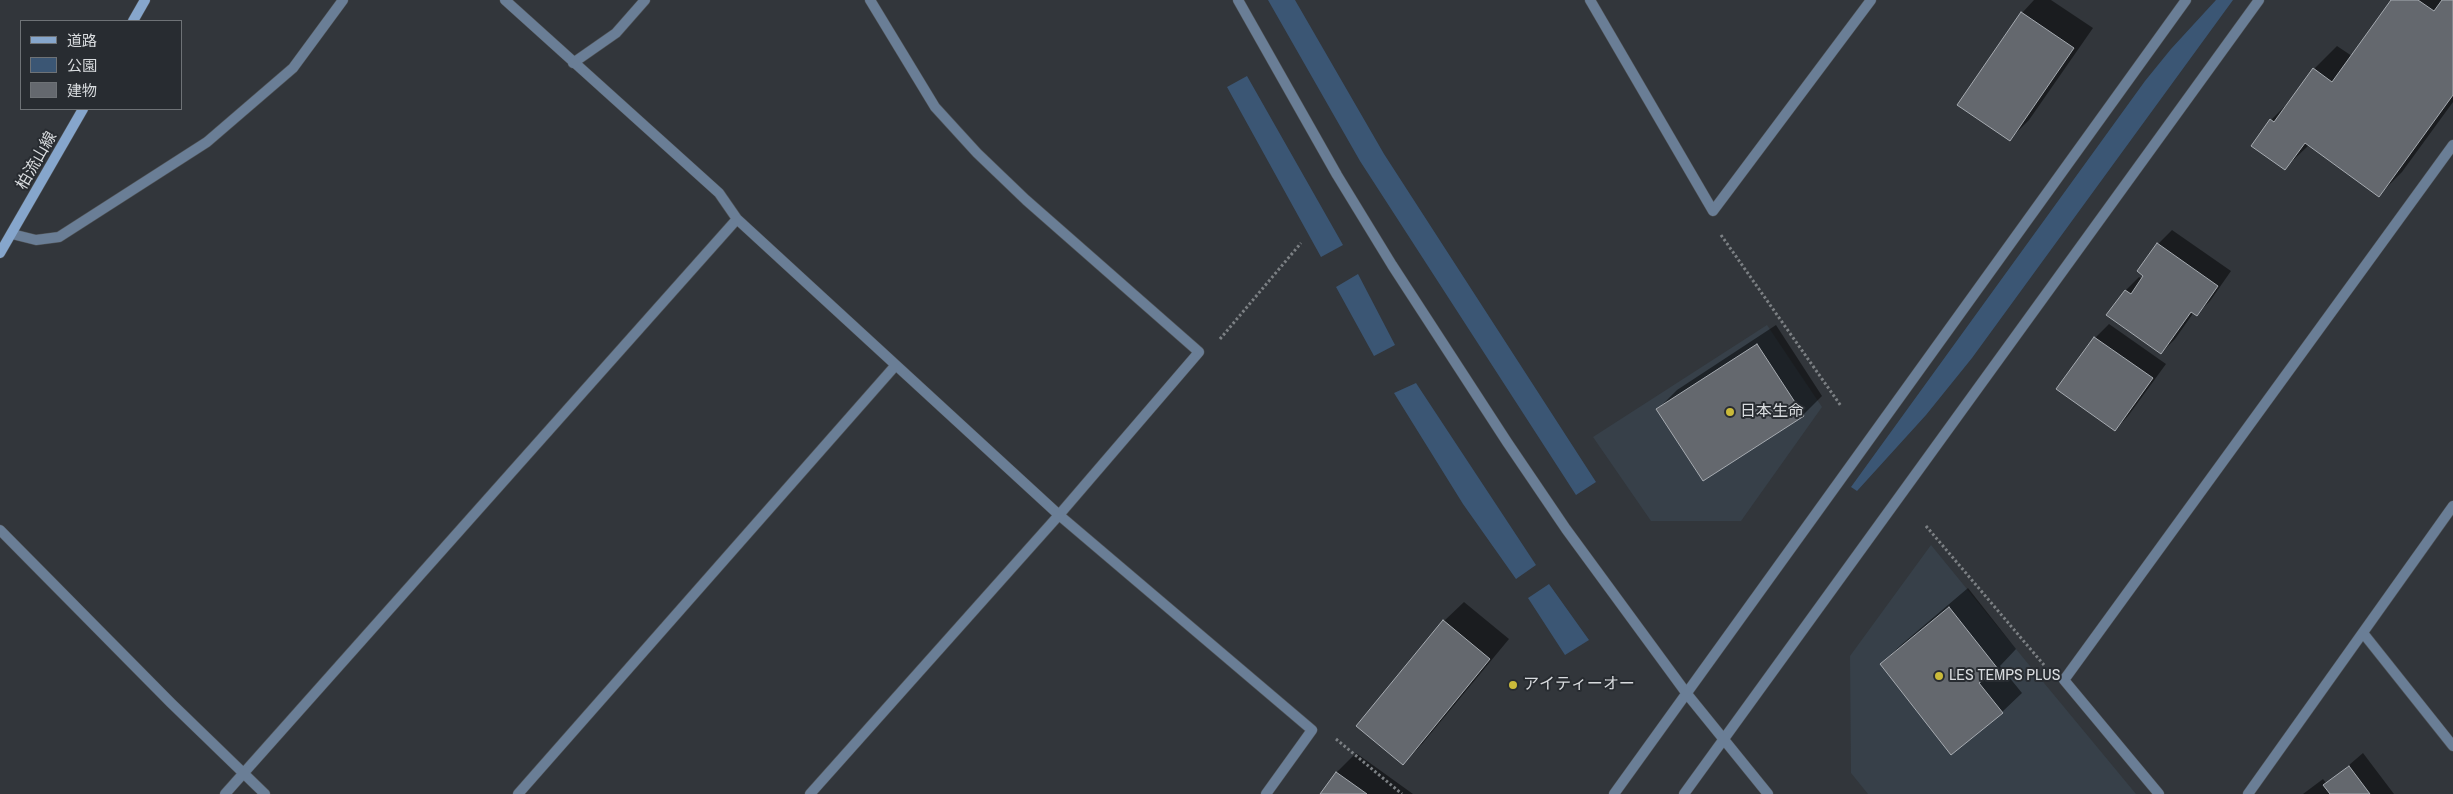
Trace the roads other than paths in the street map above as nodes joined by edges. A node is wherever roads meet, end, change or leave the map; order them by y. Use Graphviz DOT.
graph roads {
  1 [pos="145,0"];
  2 [pos="343,0"];
  3 [pos="505,0"];
  4 [pos="645,0"];
  5 [pos="870,0"];
  6 [pos="1238,0"];
  7 [pos="1590,0"];
  8 [pos="1871,0"];
  9 [pos="2186,0"];
  10 [pos="2259,0"];
  11 [pos="134,20"];
  12 [pos="573,63"];
  13 [pos="82,110"];
  14 [pos="2453,145"];
  15 [pos="737,219"];
  16 [pos="12,234"];
  17 [pos="0,253"];
  18 [pos="895,366"];
  19 [pos="2453,506"];
  20 [pos="1059,516"];
  21 [pos="0,530"];
  22 [pos="2363,633"];
  23 [pos="1687,694"];
  24 [pos="1723,740"];
  25 [pos="2453,746"];
  26 [pos="243,773"];
  27 [pos="225,794"];
  28 [pos="265,794"];
  29 [pos="518,794"];
  30 [pos="810,794"];
  31 [pos="1266,794"];
  32 [pos="1614,794"];
  33 [pos="1684,794"];
  34 [pos="1768,794"];
  35 [pos="2159,794"];
  36 [pos="2248,794"];
  1 -- 11 [label="main road"];
  2 -- 16 [label="street"];
  3 -- 12 [label="street"];
  4 -- 12 [label="street"];
  5 -- 20 [label="street"];
  6 -- 23 [label="street"];
  7 -- 8 [label="street"];
  9 -- 23 [label="street"];
  10 -- 24 [label="street"];
  12 -- 15 [label="street"];
  13 -- 16 [label="main road, 柏流山線"];
  14 -- 35 [label="street"];
  15 -- 18 [label="street"];
  15 -- 26 [label="street"];
  16 -- 17 [label="main road, 柏流山線"];
  18 -- 20 [label="street"];
  18 -- 29 [label="street"];
  19 -- 22 [label="street"];
  20 -- 30 [label="street"];
  20 -- 31 [label="street"];
  21 -- 26 [label="street"];
  22 -- 25 [label="street"];
  22 -- 36 [label="street"];
  23 -- 24 [label="street"];
  23 -- 32 [label="street"];
  24 -- 33 [label="street"];
  24 -- 34 [label="street"];
  26 -- 27 [label="street"];
  26 -- 28 [label="street"];
}
